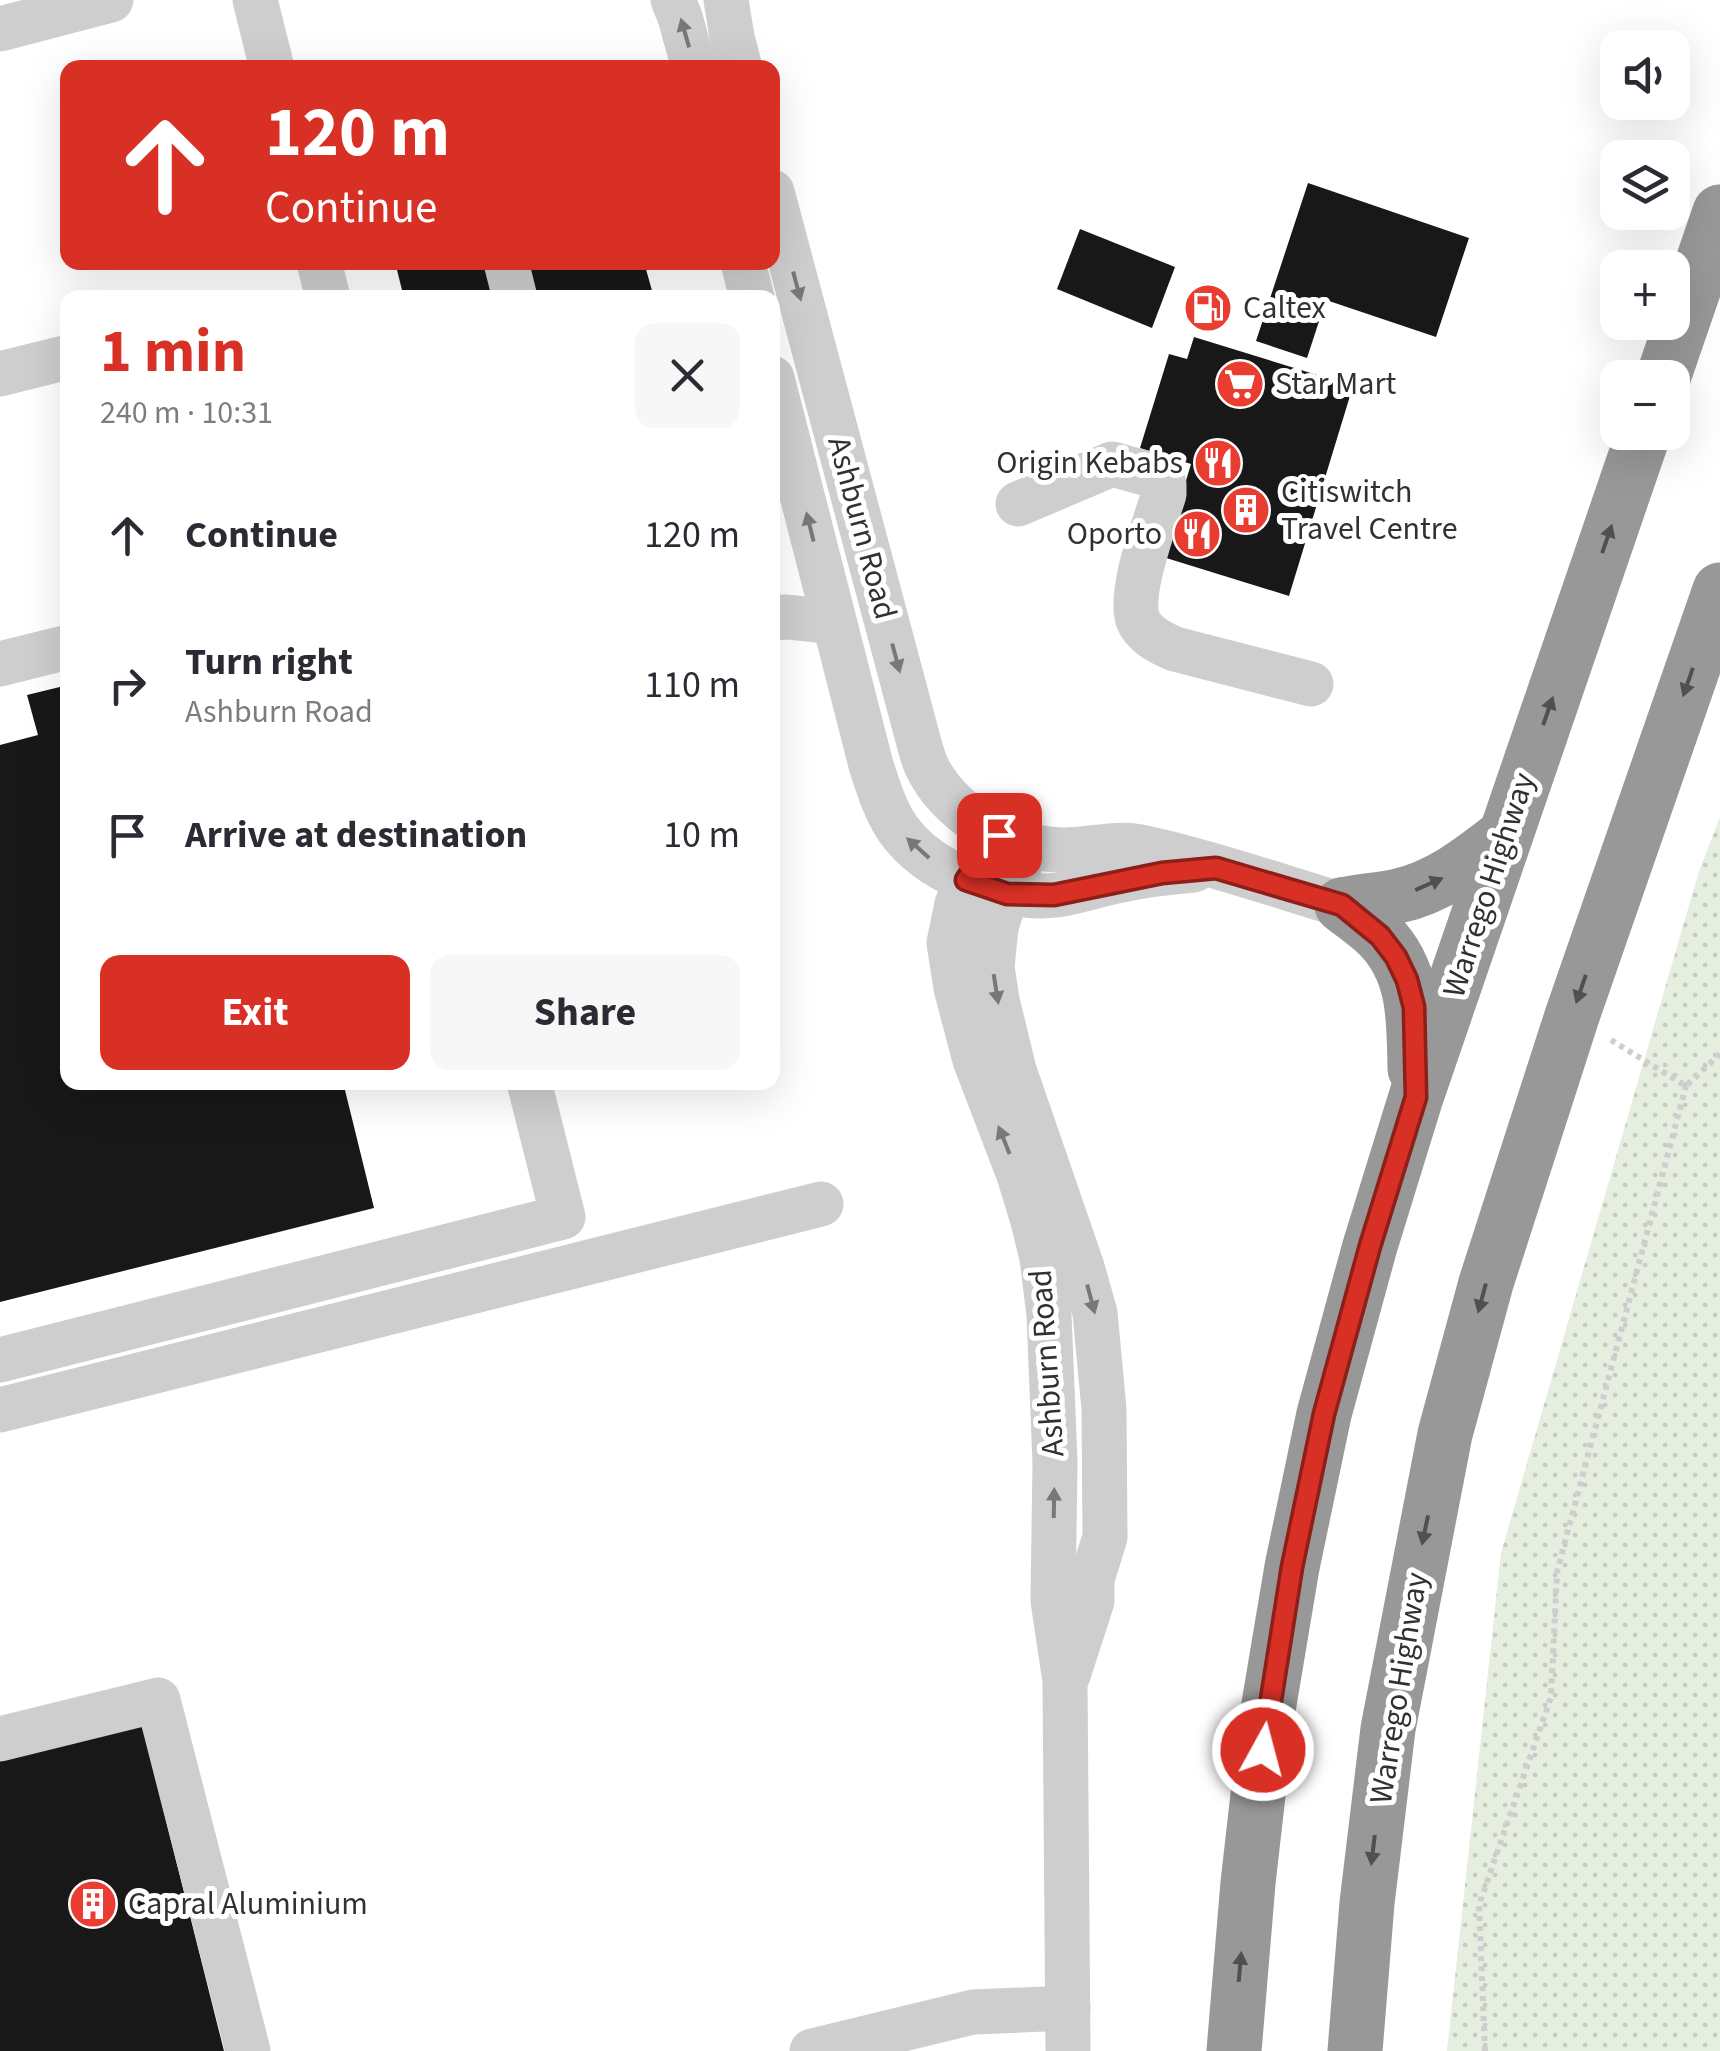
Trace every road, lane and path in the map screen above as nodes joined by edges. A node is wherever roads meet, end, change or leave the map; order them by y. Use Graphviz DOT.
graph roads {
  1 [pos="111,0"];
  2 [pos="254,0"];
  3 [pos="673,0"];
  4 [pos="726,0"];
  5 [pos="0,29"];
  6 [pos="270,60"];
  7 [pos="692,60"];
  8 [pos="738,60"];
  9 [pos="1720,212"];
  10 [pos="780,222"];
  11 [pos="60,360"];
  12 [pos="1669,360"];
  13 [pos="0,374"];
  14 [pos="780,409"];
  15 [pos="1638,450"];
  16 [pos="1018,504"];
  17 [pos="1720,590"];
  18 [pos="780,617"];
  19 [pos="834,622"];
  20 [pos="60,649"];
  21 [pos="0,664"];
  22 [pos="1314,675"];
  23 [pos="1504,836"];
  24 [pos="1014,841"];
  25 [pos="1216,868"];
  26 [pos="987,887"];
  27 [pos="1342,905"];
  28 [pos="1572,1016"];
  29 [pos="1720,1054"];
  30 [pos="1686,1086"];
  31 [pos="531,1090"];
  32 [pos="1416,1097"];
  33 [pos="821,1204"];
  34 [pos="0,1360"];
  35 [pos="0,1410"];
  36 [pos="0,1739"];
  37 [pos="1068,2029"];
  38 [pos="248,2051"];
  39 [pos="812,2051"];
  40 [pos="1234,2051"];
  41 [pos="1355,2051"];
  42 [pos="1484,2051"];
  1 -- 5 [label="street"];
  2 -- 6 [label="street"];
  7 -- 3 [label="street, one-way"];
  4 -- 8 [label="street"];
  9 -- 12 [label="highway"];
  10 -- 24 [label="street, Ashburn Road, one-way"];
  11 -- 13 [label="street"];
  19 -- 14 [label="street, Ashburn Road, one-way"];
  23 -- 15 [label="highway, Warrego Highway, one-way"];
  16 -- 22 [label="street"];
  17 -- 28 [label="highway, Warrego Highway, one-way"];
  18 -- 19 [label="street"];
  26 -- 19 [label="street, Ashburn Road, one-way"];
  20 -- 21 [label="street"];
  27 -- 23 [label="highway, one-way"];
  23 -- 32 [label="highway, Warrego Highway"];
  24 -- 25 [label="street"];
  24 -- 26 [label="street, Ashburn Road"];
  25 -- 26 [label="street"];
  25 -- 27 [label="street"];
  26 -- 37 [label="street, Ashburn Road"];
  27 -- 32 [label="highway"];
  28 -- 30 [label="path"];
  28 -- 41 [label="highway, Warrego Highway, one-way"];
  29 -- 30 [label="path"];
  30 -- 42 [label="path"];
  31 -- 34 [label="street"];
  40 -- 32 [label="highway, Warrego Highway, one-way"];
  33 -- 35 [label="street"];
  36 -- 38 [label="street"];
  37 -- 39 [label="street"];
}
